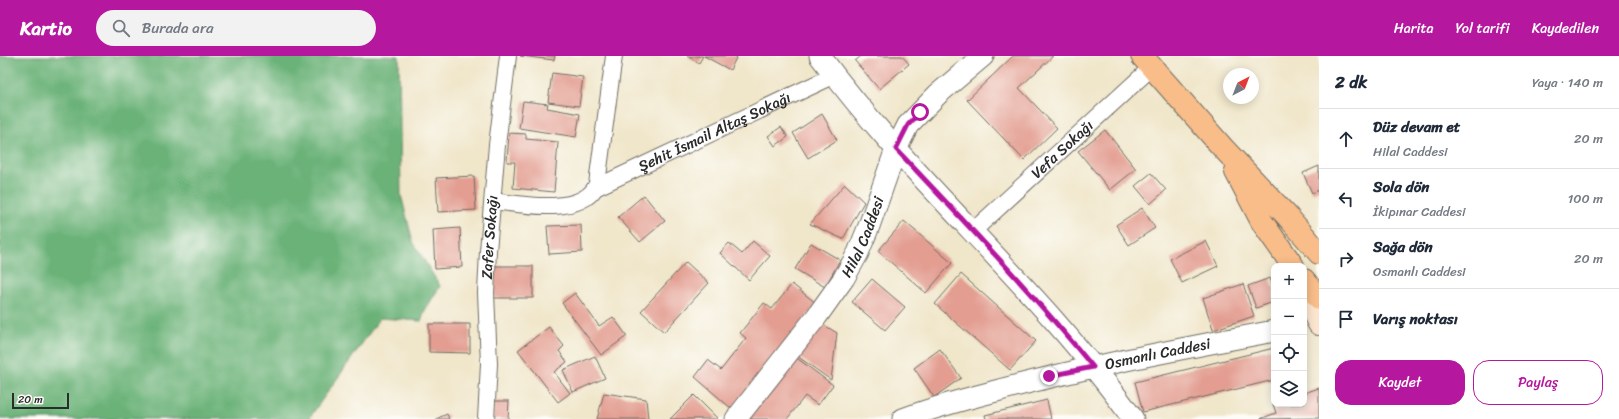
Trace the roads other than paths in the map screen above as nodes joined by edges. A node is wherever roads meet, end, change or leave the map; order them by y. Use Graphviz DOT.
graph roads {
  1 [pos="508,56"];
  2 [pos="614,56"];
  3 [pos="820,56"];
  4 [pos="983,56"];
  5 [pos="1147,61"];
  6 [pos="834,75"];
  7 [pos="1223,148"];
  8 [pos="896,149"];
  9 [pos="595,188"];
  10 [pos="493,201"];
  11 [pos="974,231"];
  12 [pos="1319,253"];
  13 [pos="1290,263"];
  14 [pos="1307,284"];
  15 [pos="1319,298"];
  16 [pos="1306,299"];
  17 [pos="1314,324"];
  18 [pos="1271,332"];
  19 [pos="1093,367"];
  20 [pos="486,419"];
  21 [pos="736,419"];
  22 [pos="903,419"];
  23 [pos="1133,419"];
  1 -- 10 [label="street, Zafer Sokağı"];
  2 -- 9 [label="street"];
  3 -- 6 [label="street"];
  4 -- 8 [label="street, Hilal Caddesi"];
  5 -- 7 [label="main road"];
  5 -- 11 [label="street, Vefa Sokağı"];
  6 -- 8 [label="street"];
  6 -- 9 [label="street, Şehit İsmail Altaş Sokağı"];
  7 -- 12 [label="main road"];
  7 -- 13 [label="main road"];
  8 -- 11 [label="street"];
  8 -- 21 [label="street, Hilal Caddesi"];
  9 -- 10 [label="street, Şehit İsmail Altaş Sokağı"];
  10 -- 20 [label="street, Zafer Sokağı"];
  11 -- 19 [label="street"];
  14 -- 15 [label="main road"];
  16 -- 17 [label="main road"];
  18 -- 19 [label="street, Osmanlı Caddesi"];
  19 -- 22 [label="street, Osmanlı Caddesi"];
  19 -- 23 [label="street"];
}
